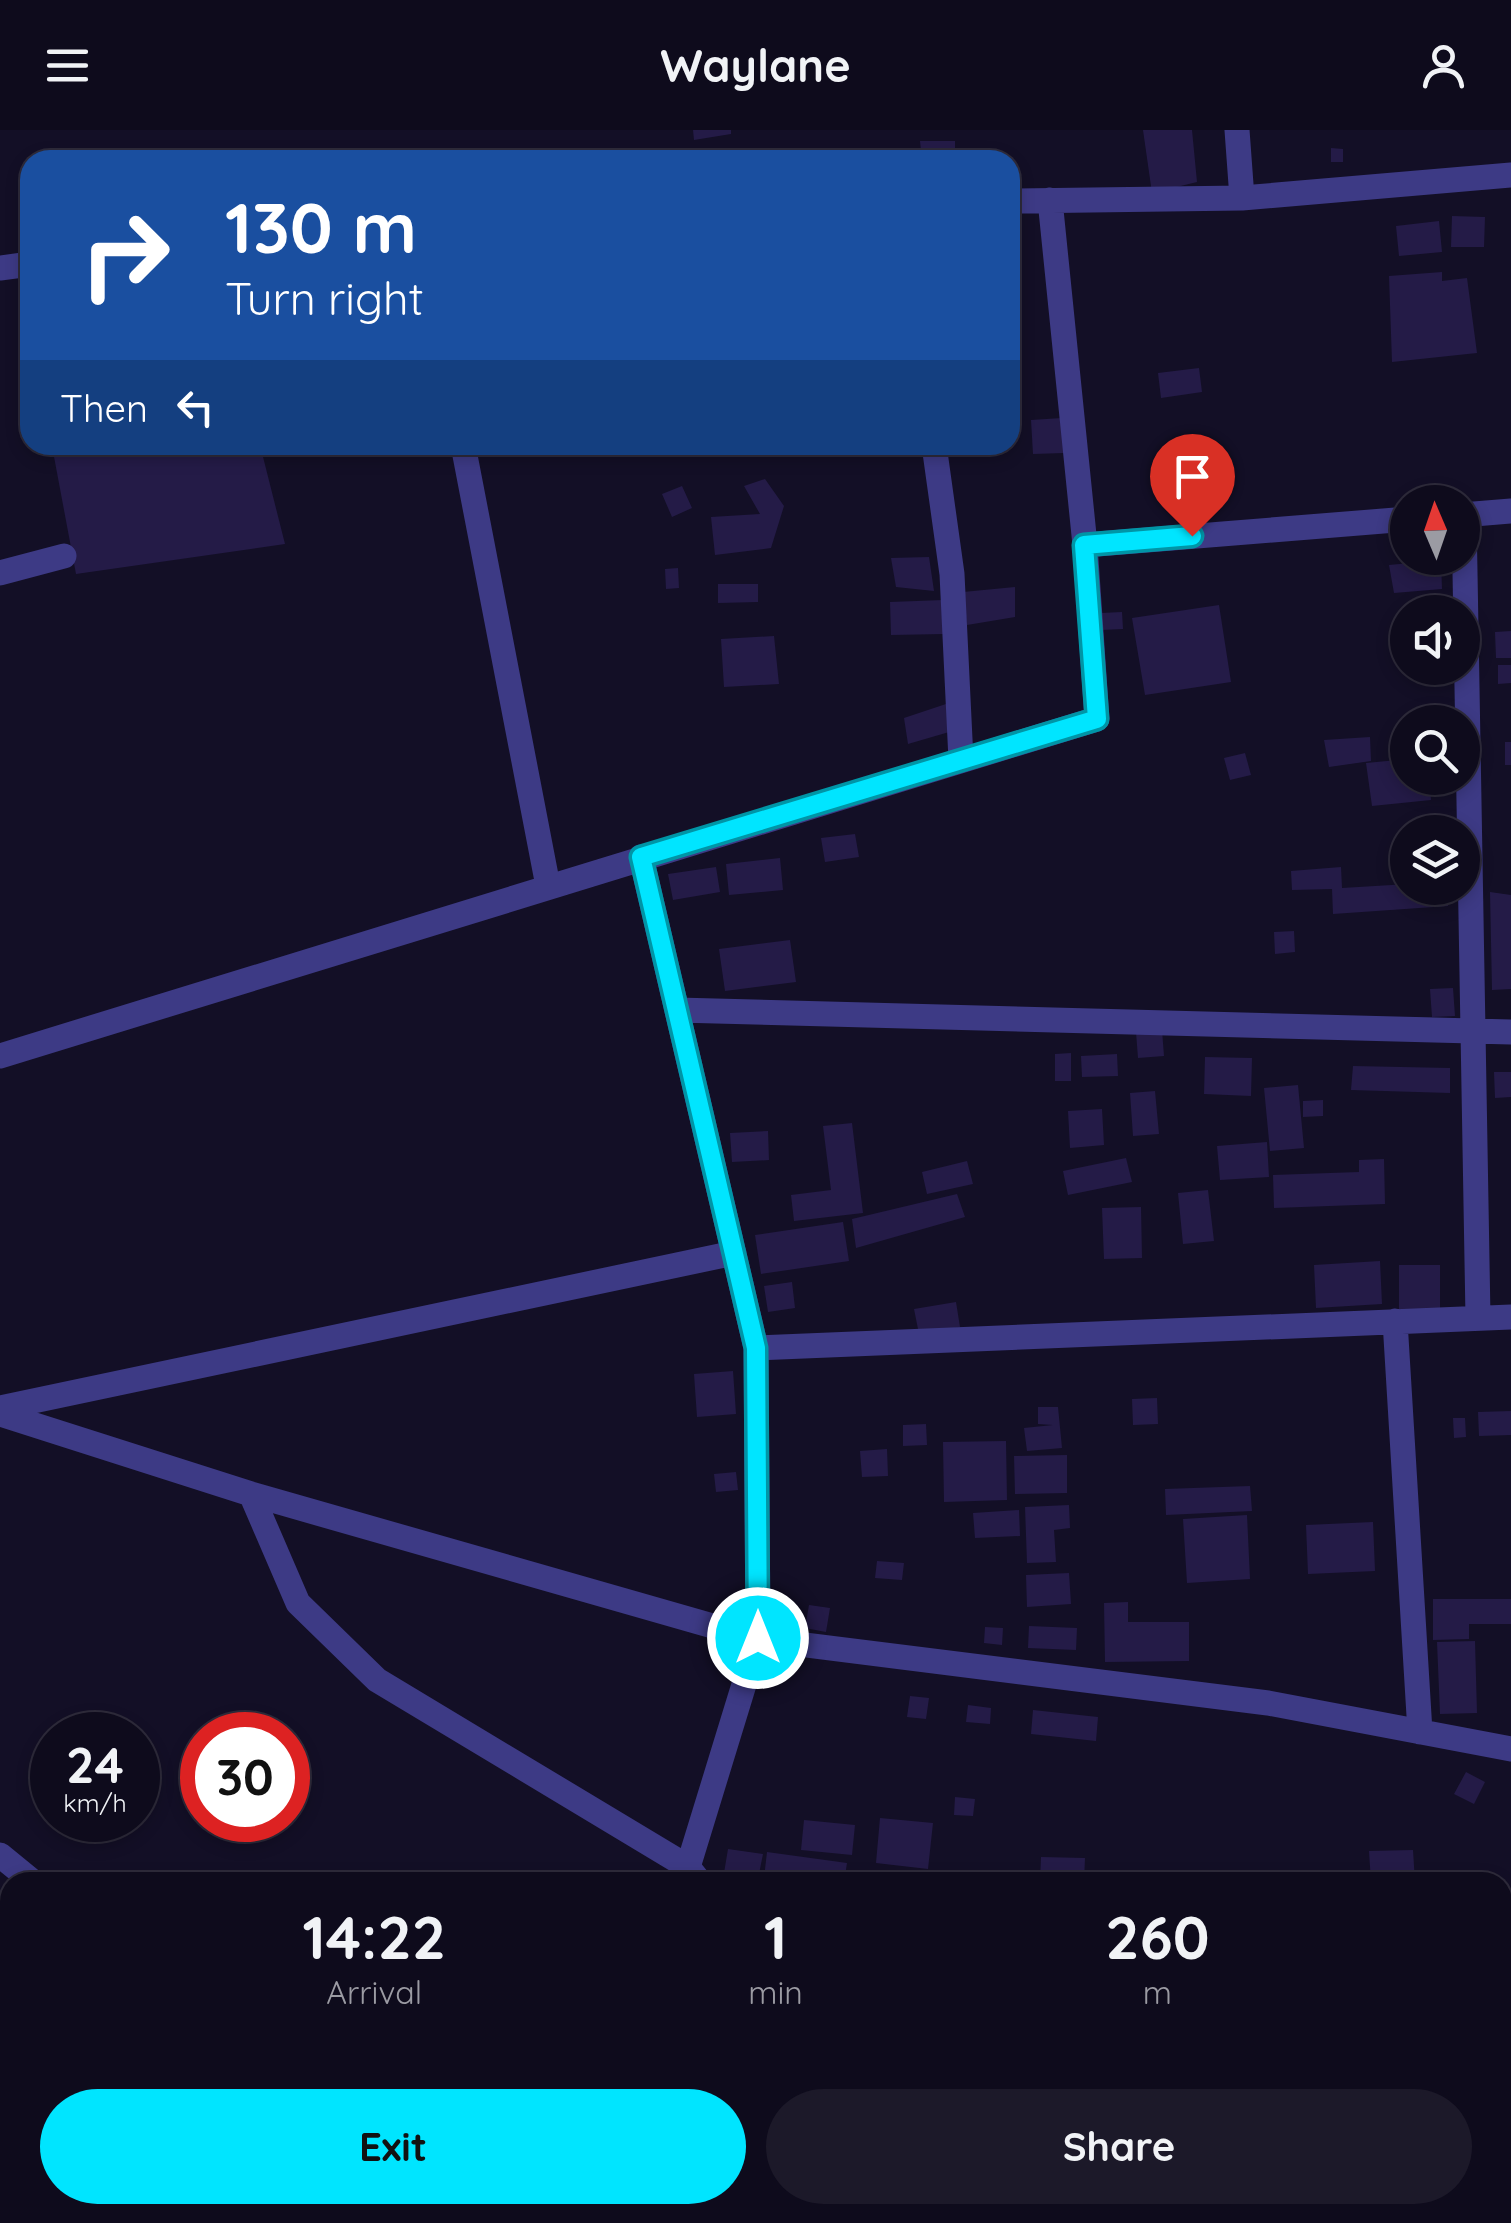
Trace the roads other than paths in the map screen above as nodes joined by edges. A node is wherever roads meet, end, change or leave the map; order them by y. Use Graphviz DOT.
graph roads {
  1 [pos="1236,130"];
  2 [pos="1511,175"];
  3 [pos="1242,198"];
  4 [pos="1020,200"];
  5 [pos="1050,200"];
  6 [pos="465,455"];
  7 [pos="935,455"];
  8 [pos="1511,512"];
  9 [pos="1480,514"];
  10 [pos="1390,521"];
  11 [pos="1084,545"];
  12 [pos="64,556"];
  13 [pos="0,574"];
  14 [pos="1464,575"];
  15 [pos="960,760"];
  16 [pos="641,857"];
  17 [pos="548,886"];
  18 [pos="677,1010"];
  19 [pos="1473,1030"];
  20 [pos="1511,1032"];
  21 [pos="0,1056"];
  22 [pos="734,1253"];
  23 [pos="1511,1316"];
  24 [pos="1478,1318"];
  25 [pos="1396,1322"];
  26 [pos="756,1348"];
  27 [pos="0,1411"];
  28 [pos="251,1494"];
  29 [pos="758,1638"];
  30 [pos="1420,1732"];
  31 [pos="1511,1749"];
  32 [pos="0,1854"];
  33 [pos="21,1872"];
  34 [pos="689,1872"];
  35 [pos="695,1872"];
  1 -- 3 [label="street"];
  2 -- 3 [label="street"];
  3 -- 5 [label="street"];
  4 -- 5 [label="street"];
  5 -- 11 [label="street"];
  6 -- 17 [label="street"];
  7 -- 15 [label="street"];
  8 -- 9 [label="street"];
  10 -- 11 [label="street"];
  11 -- 15 [label="street"];
  12 -- 13 [label="street"];
  14 -- 19 [label="street"];
  15 -- 16 [label="street"];
  16 -- 17 [label="street"];
  16 -- 18 [label="street"];
  17 -- 21 [label="street"];
  18 -- 19 [label="street"];
  18 -- 22 [label="street"];
  19 -- 20 [label="street"];
  19 -- 24 [label="street"];
  22 -- 26 [label="street"];
  22 -- 27 [label="street"];
  23 -- 24 [label="street"];
  24 -- 25 [label="street"];
  25 -- 26 [label="street"];
  25 -- 30 [label="street"];
  26 -- 29 [label="street"];
  27 -- 28 [label="street"];
  28 -- 29 [label="street"];
  28 -- 34 [label="street"];
  29 -- 30 [label="street"];
  29 -- 35 [label="street"];
  30 -- 31 [label="street"];
  32 -- 33 [label="street"];
}
